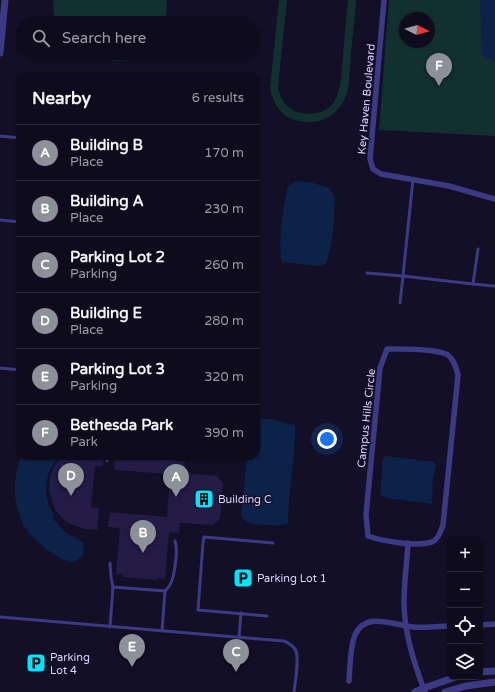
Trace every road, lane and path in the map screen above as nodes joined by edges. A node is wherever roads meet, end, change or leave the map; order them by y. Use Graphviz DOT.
graph roads {
  1 [pos="5,0"];
  2 [pos="384,0"];
  3 [pos="0,53"];
  4 [pos="0,136"];
  5 [pos="16,138"];
  6 [pos="413,179"];
  7 [pos="495,199"];
  8 [pos="0,220"];
  9 [pos="16,222"];
  10 [pos="478,249"];
  11 [pos="367,273"];
  12 [pos="403,276"];
  13 [pos="473,284"];
  14 [pos="494,286"];
  15 [pos="400,303"];
  16 [pos="0,368"];
  17 [pos="16,370"];
  18 [pos="175,541"];
  19 [pos="273,543"];
  20 [pos="408,543"];
  21 [pos="110,563"];
  22 [pos="113,587"];
  23 [pos="166,591"];
  24 [pos="241,613"];
  25 [pos="267,616"];
  26 [pos="0,617"];
  27 [pos="495,624"];
  28 [pos="483,625"];
  29 [pos="406,626"];
  30 [pos="447,626"];
  31 [pos="110,627"];
  32 [pos="162,631"];
  33 [pos="239,638"];
  34 [pos="495,671"];
  35 [pos="483,672"];
  36 [pos="449,680"];
  37 [pos="349,681"];
  38 [pos="495,682"];
  39 [pos="424,690"];
  40 [pos="294,692"];
  41 [pos="415,692"];
  42 [pos="445,692"];
  1 -- 3 [label="street"];
  2 -- 6 [label="street, Key Haven Boulevard"];
  4 -- 5 [label="lane"];
  6 -- 7 [label="street, Key Haven Boulevard"];
  6 -- 12 [label="lane"];
  8 -- 9 [label="lane"];
  10 -- 13 [label="lane"];
  11 -- 12 [label="lane"];
  12 -- 13 [label="lane"];
  12 -- 15 [label="lane"];
  13 -- 14 [label="lane"];
  16 -- 17 [label="lane"];
  18 -- 23 [label="lane"];
  19 -- 24 [label="lane"];
  20 -- 20 [label="street, Campus Hills Circle"];
  20 -- 29 [label="street"];
  21 -- 22 [label="lane"];
  22 -- 23 [label="lane"];
  22 -- 31 [label="lane"];
  23 -- 32 [label="lane"];
  24 -- 25 [label="lane"];
  24 -- 33 [label="lane"];
  26 -- 31 [label="lane"];
  27 -- 28 [label="street"];
  29 -- 30 [label="street"];
  29 -- 37 [label="street"];
  29 -- 39 [label="street"];
  31 -- 32 [label="lane"];
  32 -- 33 [label="lane"];
  33 -- 40 [label="lane"];
  34 -- 35 [label="street"];
  36 -- 39 [label="street"];
  38 -- 42 [label="street"];
  39 -- 41 [label="street"];
}
